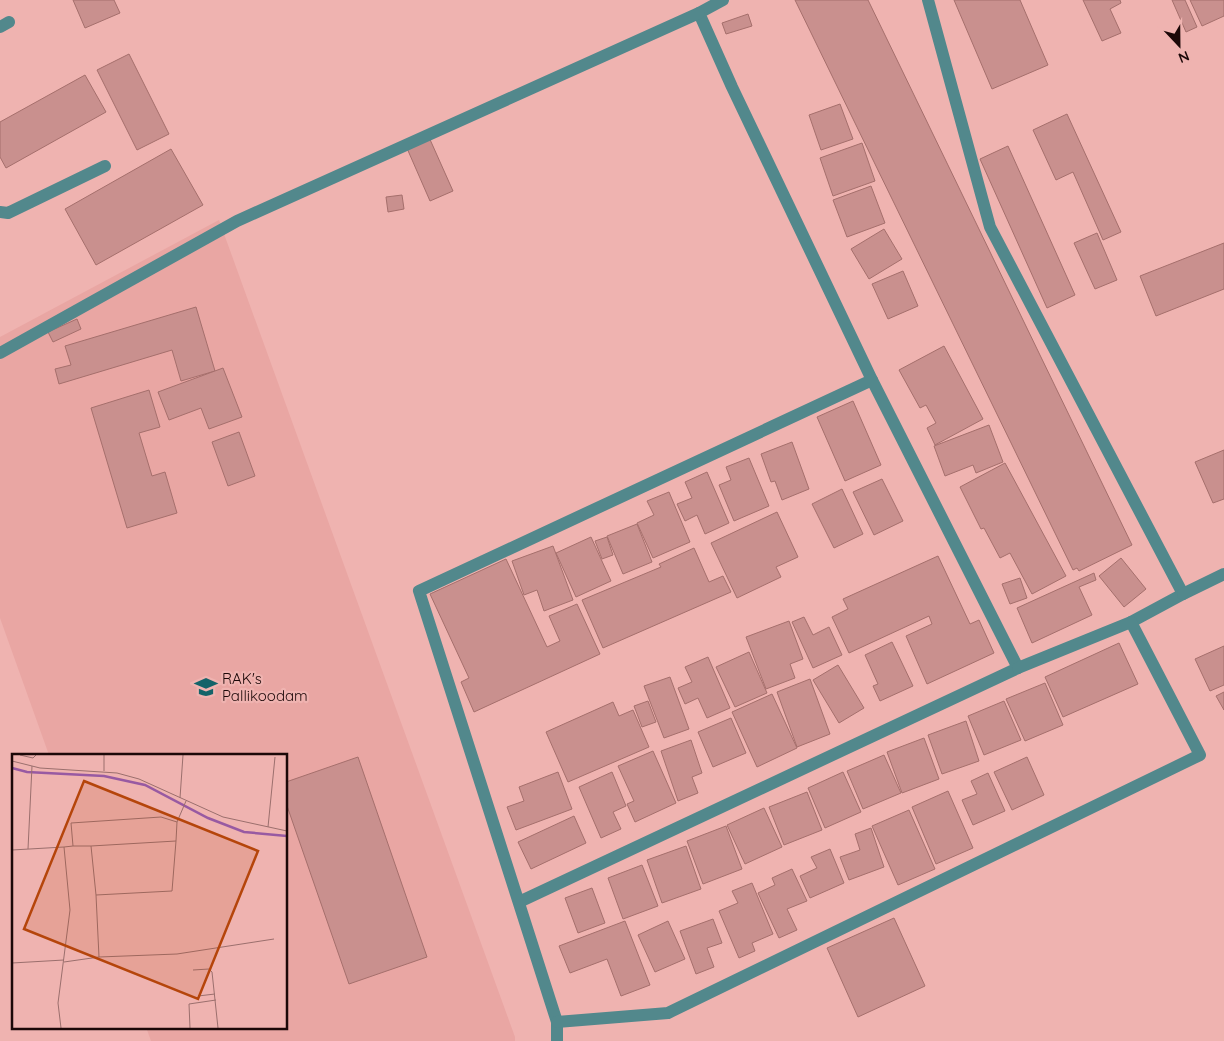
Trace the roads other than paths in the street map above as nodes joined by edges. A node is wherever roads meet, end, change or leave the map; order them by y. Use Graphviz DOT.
graph roads {
  1 [pos="723,0"];
  2 [pos="928,0"];
  3 [pos="699,13"];
  4 [pos="105,166"];
  5 [pos="0,212"];
  6 [pos="0,353"];
  7 [pos="872,380"];
  8 [pos="1224,574"];
  9 [pos="1183,594"];
  10 [pos="1131,622"];
  11 [pos="1018,668"];
  12 [pos="518,902"];
  13 [pos="557,1022"];
  14 [pos="558,1041"];
  1 -- 3 [label="street"];
  2 -- 9 [label="street"];
  3 -- 6 [label="street"];
  3 -- 7 [label="street"];
  4 -- 5 [label="street"];
  7 -- 11 [label="street"];
  7 -- 12 [label="street"];
  8 -- 9 [label="street"];
  9 -- 10 [label="street"];
  10 -- 11 [label="street"];
  10 -- 13 [label="street"];
  11 -- 12 [label="street"];
  12 -- 13 [label="street"];
  13 -- 14 [label="street"];
}
